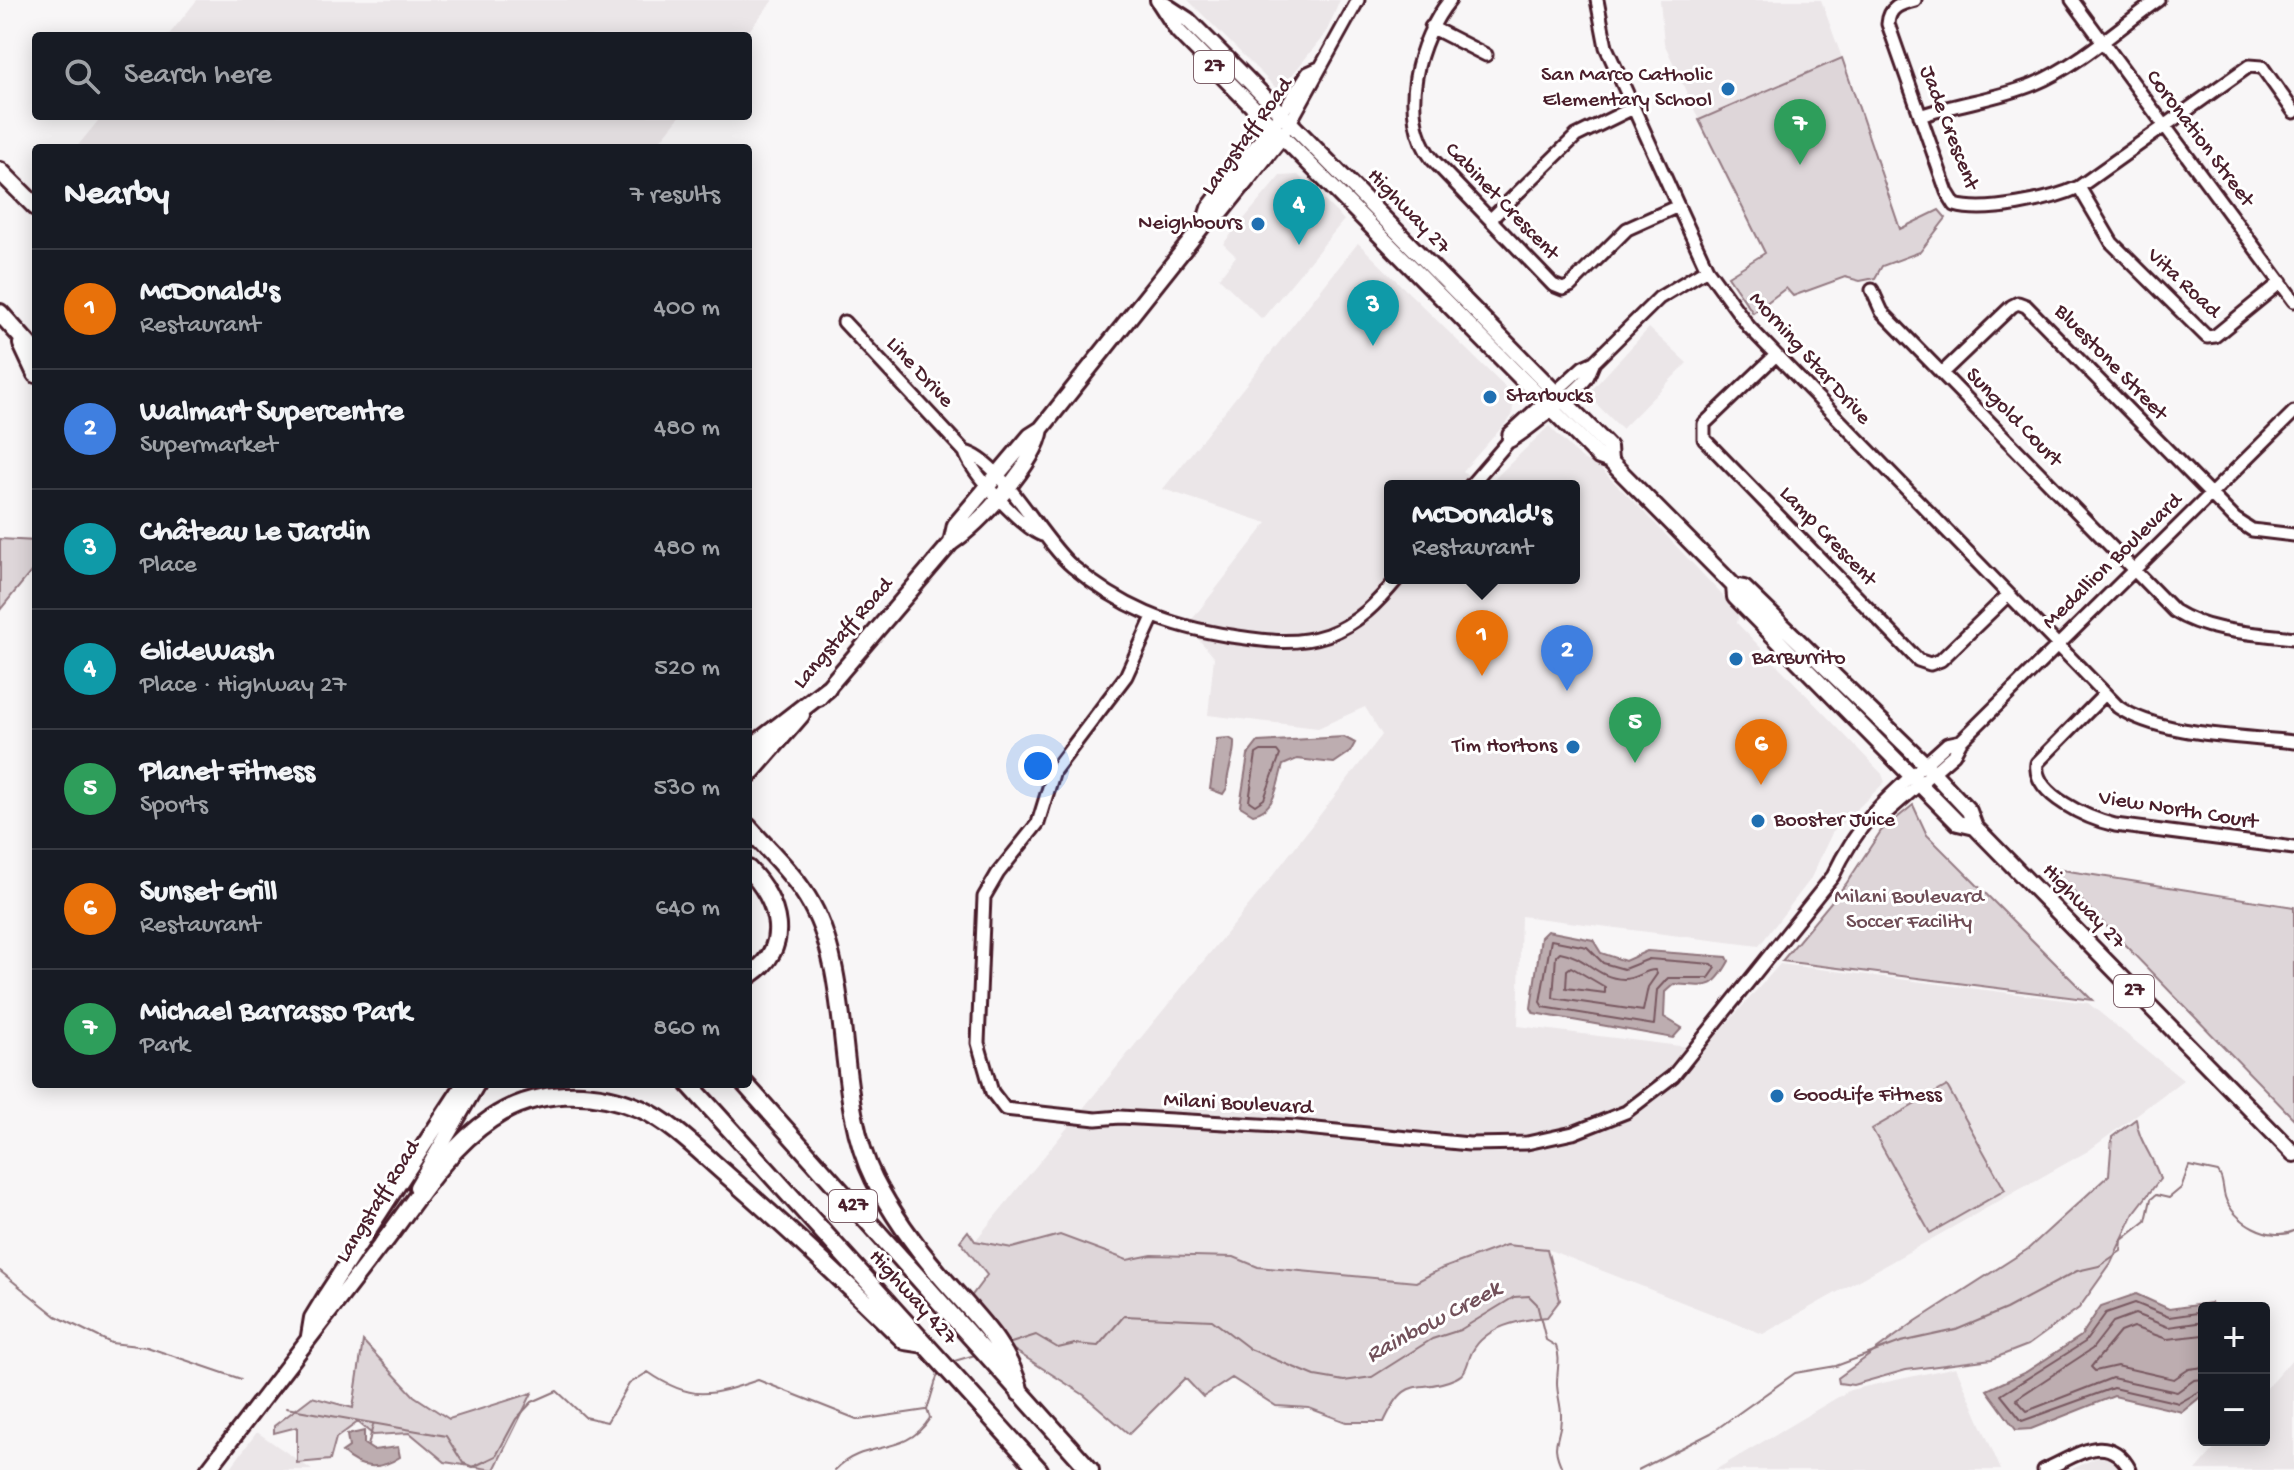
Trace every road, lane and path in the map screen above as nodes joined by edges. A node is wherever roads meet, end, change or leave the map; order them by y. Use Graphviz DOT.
graph roads {
  1 [pos="1358,0"];
  2 [pos="1450,0"];
  3 [pos="1597,0"];
  4 [pos="1915,0"];
  5 [pos="2072,0"];
  6 [pos="2158,0"];
  7 [pos="1160,2"];
  8 [pos="1431,27"];
  9 [pos="2102,41"];
  10 [pos="1486,55"];
  11 [pos="1633,108"];
  12 [pos="2294,112"];
  13 [pos="1920,116"];
  14 [pos="1282,124"];
  15 [pos="2163,126"];
  16 [pos="0,171"];
  17 [pos="2079,187"];
  18 [pos="32,203"];
  19 [pos="1678,206"];
  20 [pos="1491,219"];
  21 [pos="1707,269"];
  22 [pos="2281,282"];
  23 [pos="1872,290"];
  24 [pos="2294,301"];
  25 [pos="0,313"];
  26 [pos="844,322"];
  27 [pos="14,328"];
  28 [pos="32,348"];
  29 [pos="1774,357"];
  30 [pos="32,366"];
  31 [pos="1942,373"];
  32 [pos="1553,401"];
  33 [pos="2294,412"];
  34 [pos="1475,480"];
  35 [pos="998,486"];
  36 [pos="2210,494"];
  37 [pos="2294,535"];
  38 [pos="2133,570"];
  39 [pos="1393,584"];
  40 [pos="1734,586"];
  41 [pos="2007,596"];
  42 [pos="1153,617"];
  43 [pos="2294,638"];
  44 [pos="2056,646"];
  45 [pos="827,689"];
  46 [pos="2104,695"];
  47 [pos="2294,742"];
  48 [pos="752,747"];
  49 [pos="767,751"];
  50 [pos="752,760"];
  51 [pos="1929,768"];
  52 [pos="752,773"];
  53 [pos="1917,780"];
  54 [pos="1975,827"];
  55 [pos="752,832"];
  56 [pos="2294,848"];
  57 [pos="752,873"];
  58 [pos="752,974"];
  59 [pos="461,1088"];
  60 [pos="475,1088"];
  61 [pos="693,1088"];
  62 [pos="749,1088"];
  63 [pos="2294,1154"];
  64 [pos="384,1242"];
  65 [pos="309,1336"];
  66 [pos="924,1344"];
  67 [pos="1004,1365"];
  68 [pos="208,1470"];
  69 [pos="1039,1470"];
  70 [pos="1090,1470"];
  71 [pos="2044,1470"];
  72 [pos="2130,1470"];
  1 -- 14 [label="street, Langstaff Road"];
  2 -- 8 [label="street, Cabinet Crescent"];
  3 -- 11 [label="street, Morning Star Drive"];
  4 -- 13 [label="street, Jade Crescent"];
  5 -- 9 [label="street, Coronation Street"];
  6 -- 9 [label="street"];
  7 -- 14 [label="main road, Highway 27 / 27"];
  8 -- 10 [label="street"];
  8 -- 20 [label="street, Cabinet Crescent"];
  9 -- 13 [label="street"];
  9 -- 15 [label="street, Coronation Street"];
  11 -- 19 [label="street, Morning Star Drive"];
  11 -- 20 [label="street"];
  12 -- 15 [label="street, Jade Crescent"];
  13 -- 17 [label="street, Jade Crescent"];
  14 -- 32 [label="main road, Highway 27 / 27"];
  14 -- 35 [label="main road, Langstaff Road"];
  15 -- 17 [label="street, Jade Crescent"];
  15 -- 22 [label="street, Coronation Street"];
  16 -- 18 [label="highway"];
  17 -- 22 [label="street, Vita Road"];
  19 -- 20 [label="street, Cabinet Crescent"];
  19 -- 21 [label="street, Morning Star Drive"];
  21 -- 29 [label="street, Morning Star Drive"];
  21 -- 32 [label="street"];
  22 -- 24 [label="street, Coronation Street"];
  23 -- 31 [label="street, Sungold Court"];
  25 -- 27 [label="highway"];
  26 -- 35 [label="street, Line Drive"];
  27 -- 28 [label="highway"];
  27 -- 30 [label="highway"];
  29 -- 41 [label="street, Morning Star Drive"];
  29 -- 41 [label="street, Lamp Crescent"];
  31 -- 36 [label="street, Bluestone Street"];
  31 -- 38 [label="street, Sungold Court"];
  32 -- 34 [label="street"];
  32 -- 40 [label="main road, Highway 27 / 27"];
  33 -- 36 [label="street, Medallion Boulevard"];
  35 -- 42 [label="street, Line Drive"];
  35 -- 45 [label="main road, Langstaff Road"];
  36 -- 37 [label="street, Bluestone Street"];
  36 -- 38 [label="street, Medallion Boulevard"];
  38 -- 43 [label="street, Sungold Court"];
  38 -- 44 [label="street, Medallion Boulevard"];
  39 -- 42 [label="street, Line Drive"];
  40 -- 51 [label="main road, Highway 27 / 27"];
  40 -- 53 [label="main road, Highway 27 / 27"];
  41 -- 44 [label="street, Morning Star Drive"];
  42 -- 53 [label="street, Milani Boulevard"];
  44 -- 46 [label="street, Morning Star Drive"];
  44 -- 51 [label="street, Medallion Boulevard"];
  45 -- 48 [label="highway"];
  45 -- 49 [label="main road, Langstaff Road"];
  46 -- 47 [label="street, Morning Star Drive"];
  46 -- 56 [label="street, View North Court"];
  49 -- 50 [label="main road, Langstaff Road"];
  49 -- 52 [label="main road, Langstaff Road"];
  51 -- 53 [label="street, Medallion Boulevard"];
  51 -- 54 [label="main road, Highway 27 / 27"];
  53 -- 54 [label="main road, Highway 27 / 27"];
  54 -- 63 [label="main road, Highway 27 / 27"];
  55 -- 67 [label="highway"];
  57 -- 58 [label="highway"];
  59 -- 65 [label="main road, Langstaff Road"];
  60 -- 64 [label="main road, Langstaff Road"];
  61 -- 66 [label="highway, Highway 427 / 427"];
  62 -- 67 [label="highway, Highway 427 / 427"];
  64 -- 65 [label="main road, Langstaff Road"];
  64 -- 66 [label="highway"];
  65 -- 68 [label="main road, Langstaff Road"];
  66 -- 69 [label="highway, Highway 427 / 427"];
  67 -- 70 [label="highway, Highway 427 / 427"];
  71 -- 72 [label="street"];
}
